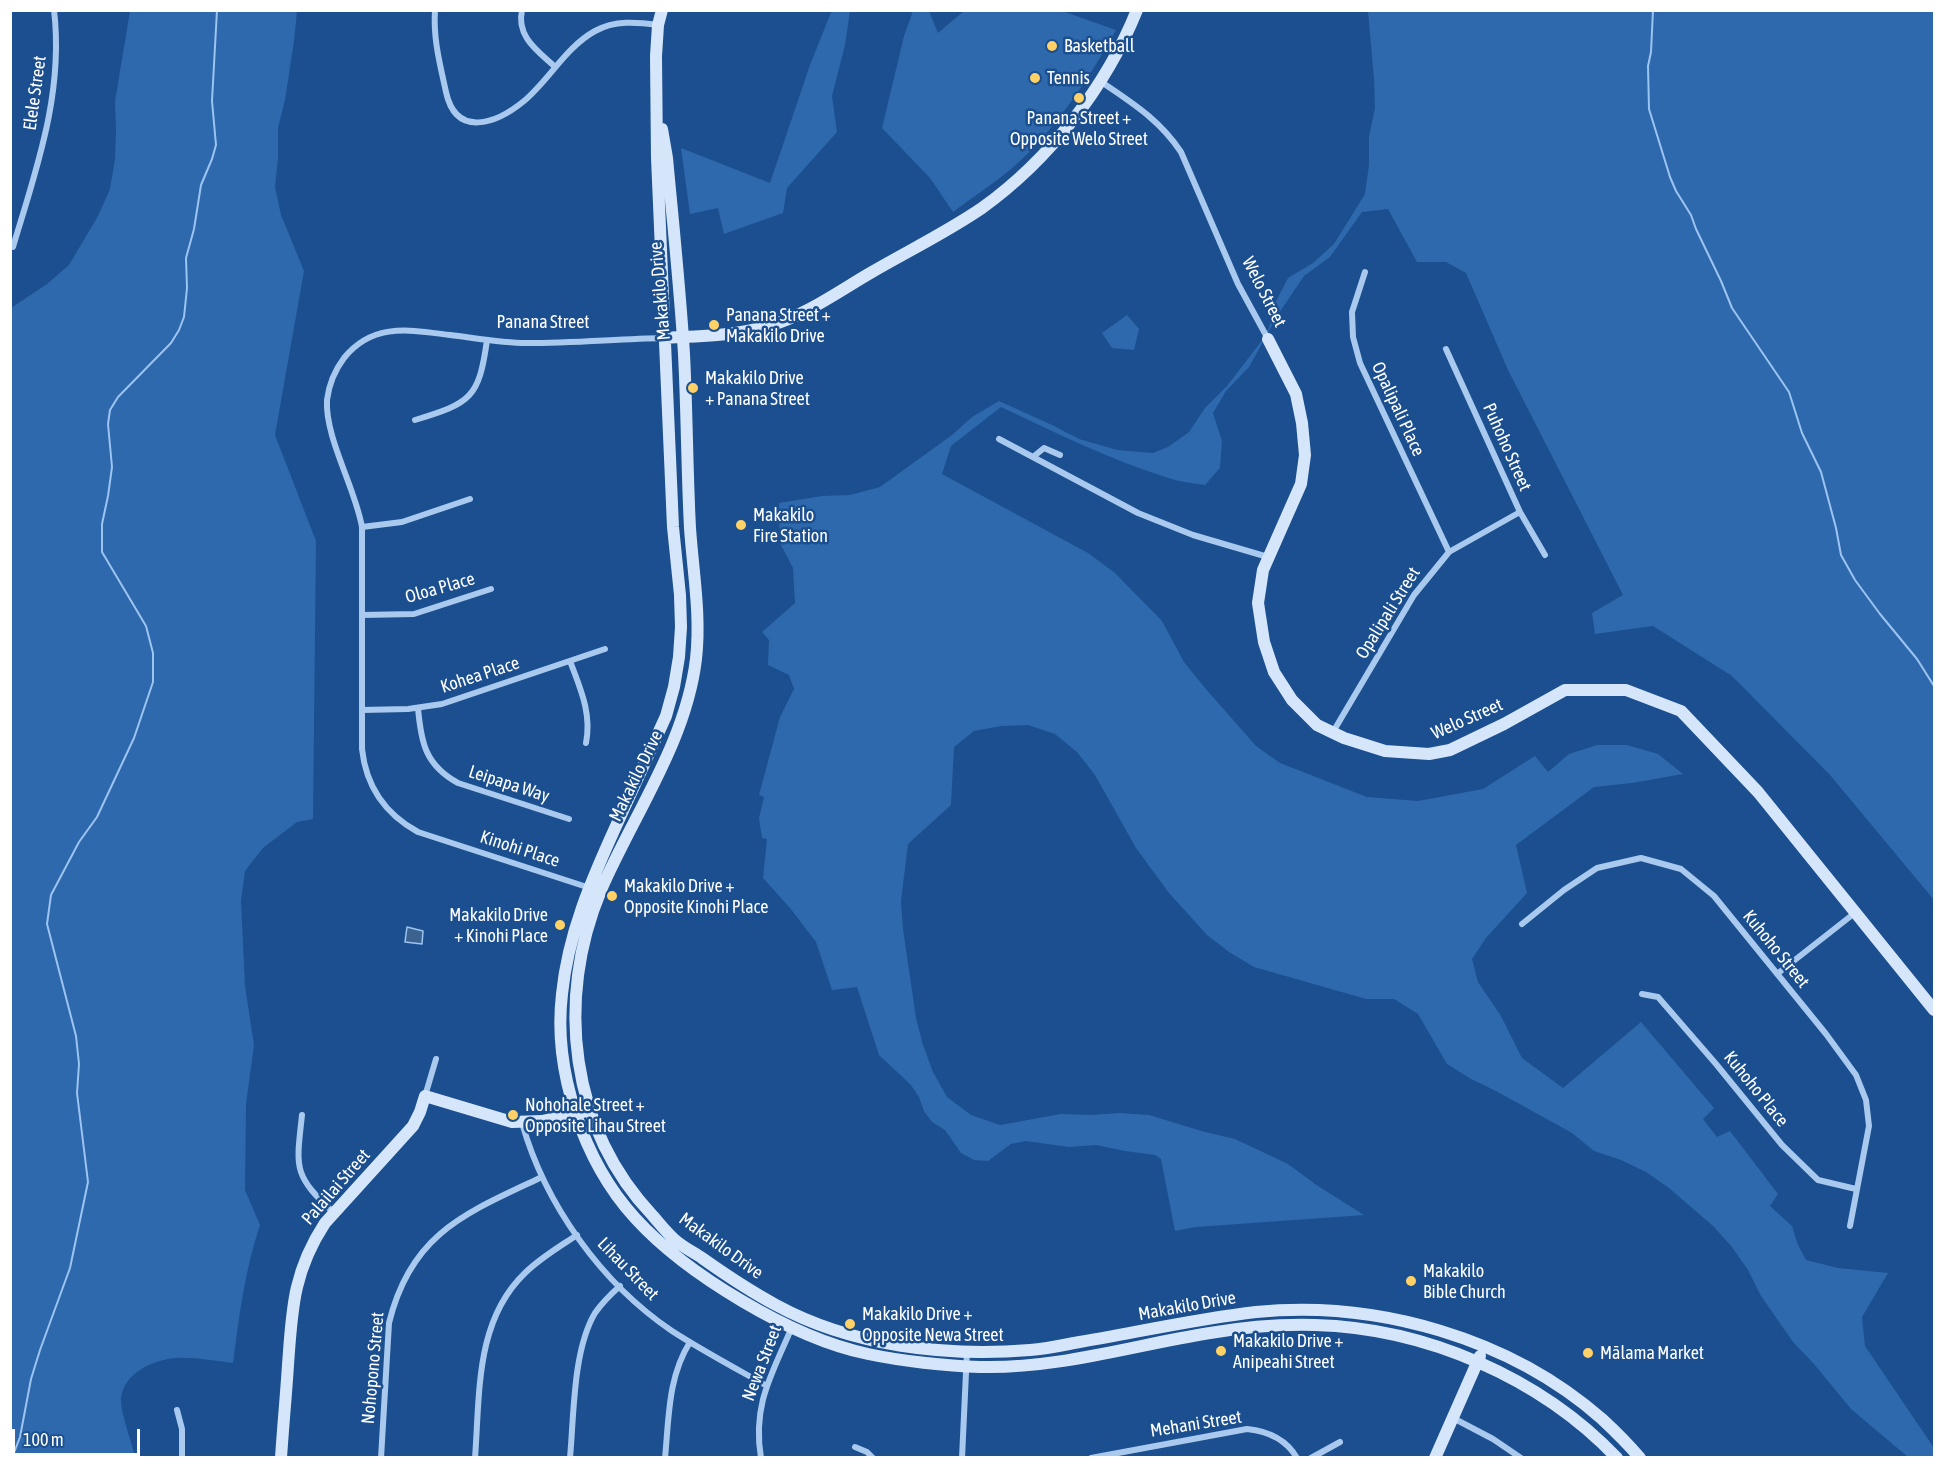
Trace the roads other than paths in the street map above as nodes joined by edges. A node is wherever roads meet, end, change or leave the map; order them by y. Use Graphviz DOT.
graph roads {
  1 [pos="54,10"];
  2 [pos="435,10"];
  3 [pos="522,10"];
  4 [pos="662,10"];
  5 [pos="1137,10"];
  6 [pos="658,25"];
  7 [pos="555,67"];
  8 [pos="1100,81"];
  9 [pos="656,86"];
  10 [pos="13,247"];
  11 [pos="1365,272"];
  12 [pos="682,337"];
  13 [pos="664,338"];
  14 [pos="487,339"];
  15 [pos="1268,339"];
  16 [pos="1446,349"];
  17 [pos="415,420"];
  18 [pos="999,439"];
  19 [pos="1059,455"];
  20 [pos="1033,457"];
  21 [pos="470,499"];
  22 [pos="1520,512"];
  23 [pos="362,527"];
  24 [pos="674,527"];
  25 [pos="690,527"];
  26 [pos="1449,552"];
  27 [pos="1545,555"];
  28 [pos="1268,557"];
  29 [pos="491,589"];
  30 [pos="362,615"];
  31 [pos="604,649"];
  32 [pos="570,661"];
  33 [pos="418,708"];
  34 [pos="362,710"];
  35 [pos="1333,732"];
  36 [pos="586,743"];
  37 [pos="569,819"];
  38 [pos="429,836"];
  39 [pos="588,887"];
  40 [pos="601,891"];
  41 [pos="1856,912"];
  42 [pos="1522,924"];
  43 [pos="1777,974"];
  44 [pos="1642,994"];
  45 [pos="1935,1010"];
  46 [pos="436,1059"];
  47 [pos="425,1096"];
  48 [pos="582,1112"];
  49 [pos="302,1115"];
  50 [pos="522,1123"];
  51 [pos="542,1176"];
  52 [pos="1856,1189"];
  53 [pos="334,1213"];
  54 [pos="1850,1226"];
  55 [pos="577,1235"];
  56 [pos="620,1286"];
  57 [pos="794,1321"];
  58 [pos="690,1342"];
  59 [pos="1484,1347"];
  60 [pos="967,1352"];
  61 [pos="1478,1362"];
  62 [pos="967,1365"];
  63 [pos="767,1386"];
  64 [pos="177,1410"];
  65 [pos="1453,1418"];
  66 [pos="1340,1442"];
  67 [pos="855,1447"];
  68 [pos="182,1458"];
  69 [pos="281,1458"];
  70 [pos="381,1458"];
  71 [pos="475,1458"];
  72 [pos="570,1458"];
  73 [pos="665,1458"];
  74 [pos="761,1458"];
  75 [pos="873,1458"];
  76 [pos="962,1458"];
  77 [pos="1091,1458"];
  78 [pos="1297,1458"];
  79 [pos="1311,1458"];
  80 [pos="1435,1458"];
  81 [pos="1521,1458"];
  82 [pos="1617,1458"];
  83 [pos="1640,1458"];
  1 -- 10 [label="street, Elele Street"];
  2 -- 7 [label="street"];
  3 -- 7 [label="street"];
  4 -- 6 [label="main road, Makakilo Drive"];
  5 -- 8 [label="main road, Panana Street"];
  6 -- 7 [label="street"];
  6 -- 9 [label="main road, Makakilo Drive"];
  8 -- 12 [label="main road, Panana Street"];
  8 -- 15 [label="street, Welo Street"];
  9 -- 12 [label="main road, Makakilo Drive"];
  9 -- 13 [label="main road, Makakilo Drive"];
  11 -- 26 [label="street, Opalipali Place"];
  12 -- 13 [label="main road, Panana Street"];
  12 -- 25 [label="main road, Makakilo Drive"];
  13 -- 14 [label="street, Panana Street"];
  13 -- 24 [label="main road, Makakilo Drive"];
  14 -- 17 [label="street"];
  14 -- 23 [label="street, Panana Street"];
  15 -- 28 [label="main road, Welo Street"];
  16 -- 22 [label="street, Puhoho Street"];
  18 -- 20 [label="street"];
  19 -- 20 [label="street"];
  20 -- 28 [label="street"];
  21 -- 23 [label="street"];
  22 -- 26 [label="street, Opalipali Street"];
  22 -- 27 [label="street, Puhoho Street"];
  23 -- 30 [label="street, Panana Street"];
  24 -- 25 [label="main road"];
  24 -- 39 [label="main road, Makakilo Drive"];
  25 -- 40 [label="main road, Makakilo Drive"];
  26 -- 35 [label="street, Opalipali Street"];
  28 -- 35 [label="main road, Welo Street"];
  29 -- 30 [label="street, Oloa Place"];
  30 -- 34 [label="street, Panana Street"];
  31 -- 32 [label="street, Kohea Place"];
  32 -- 33 [label="street, Kohea Place"];
  32 -- 36 [label="street"];
  33 -- 34 [label="street, Kohea Place"];
  33 -- 37 [label="street, Leipapa Way"];
  34 -- 38 [label="street, Panana Street"];
  35 -- 41 [label="main road, Welo Street"];
  38 -- 39 [label="street, Kinohi Place"];
  39 -- 40 [label="street, Kinohi Place"];
  39 -- 48 [label="main road, Makakilo Drive"];
  40 -- 48 [label="main road, Makakilo Drive"];
  41 -- 43 [label="street"];
  41 -- 45 [label="main road, Welo Street"];
  42 -- 43 [label="street, Kuhoho Street"];
  43 -- 52 [label="street, Kuhoho Street"];
  44 -- 52 [label="street, Kuhoho Place"];
  46 -- 47 [label="street, Palailai Street"];
  47 -- 50 [label="main road"];
  47 -- 53 [label="main road, Palailai Street"];
  48 -- 50 [label="main road"];
  48 -- 57 [label="main road, Makakilo Drive"];
  49 -- 53 [label="street"];
  50 -- 51 [label="street, Lihau Street"];
  51 -- 55 [label="street, Lihau Street"];
  51 -- 70 [label="street, Nohopono Street"];
  52 -- 54 [label="street, Kuhoho Street"];
  53 -- 69 [label="main road, Palailai Street"];
  55 -- 56 [label="street, Lihau Street"];
  55 -- 71 [label="street"];
  56 -- 58 [label="street, Lihau Street"];
  56 -- 72 [label="street"];
  57 -- 60 [label="main road, Makakilo Drive"];
  57 -- 62 [label="main road, Makakilo Drive"];
  57 -- 63 [label="street, Newa Street"];
  58 -- 63 [label="street, Lihau Street"];
  58 -- 73 [label="street"];
  59 -- 60 [label="main road, Makakilo Drive"];
  59 -- 61 [label="main road"];
  59 -- 83 [label="main road, Makakilo Drive"];
  60 -- 62 [label="street"];
  61 -- 62 [label="main road, Makakilo Drive"];
  61 -- 65 [label="main road"];
  61 -- 82 [label="main road, Makakilo Drive"];
  62 -- 76 [label="street"];
  63 -- 74 [label="street, Newa Street"];
  64 -- 68 [label="street"];
  65 -- 80 [label="main road"];
  65 -- 81 [label="street"];
  66 -- 79 [label="street"];
  67 -- 75 [label="street"];
  77 -- 78 [label="street, Mehani Street"];
}
